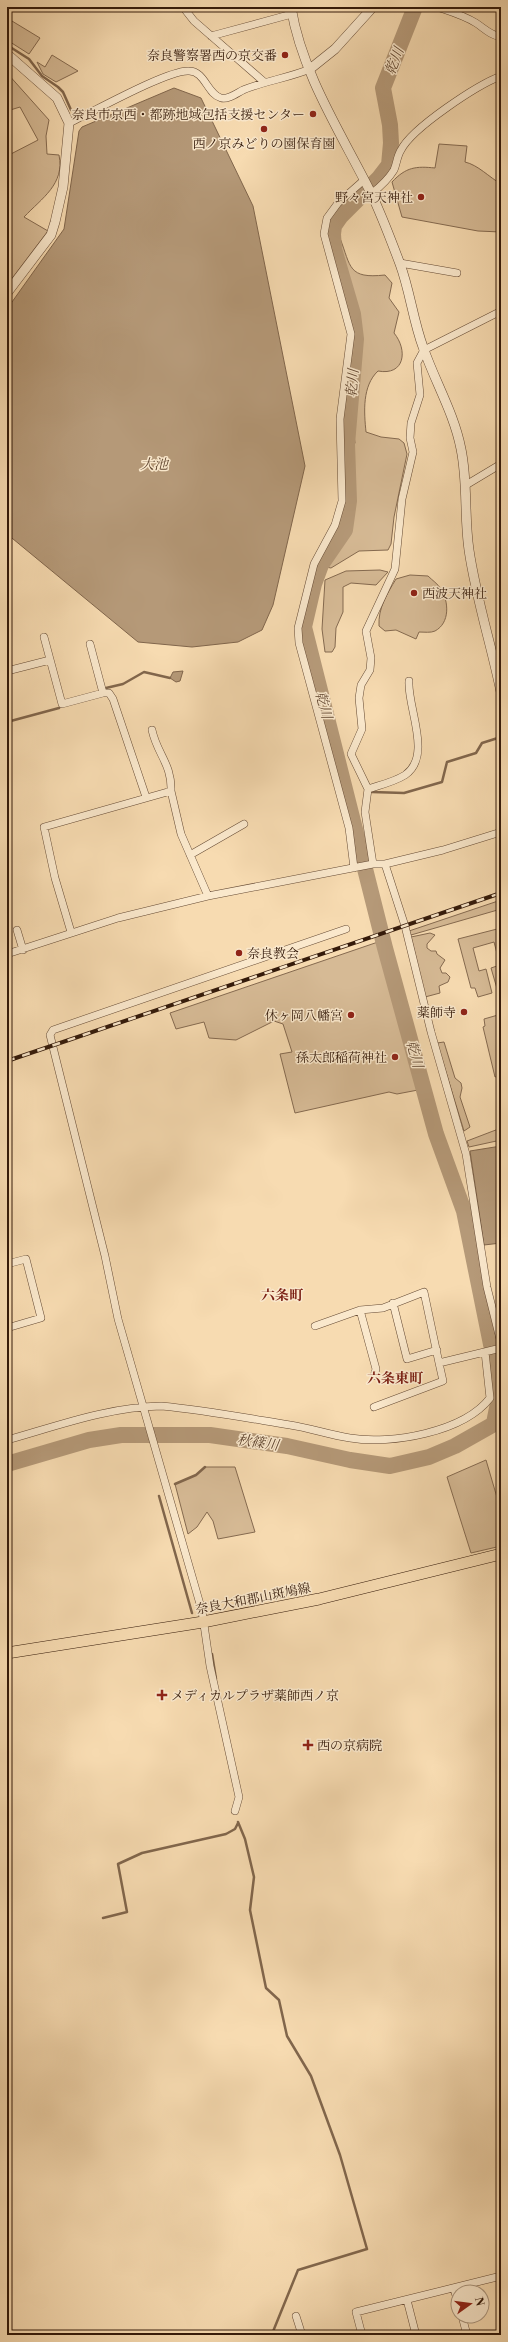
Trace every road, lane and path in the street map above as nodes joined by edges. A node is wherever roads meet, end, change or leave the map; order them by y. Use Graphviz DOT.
graph roads {
  1 [pos="183,7"];
  2 [pos="373,7"];
  3 [pos="440,8"];
  4 [pos="292,10"];
  5 [pos="211,36"];
  6 [pos="501,38"];
  7 [pos="7,54"];
  8 [pos="310,69"];
  9 [pos="501,76"];
  10 [pos="264,81"];
  11 [pos="69,123"];
  12 [pos="364,180"];
  13 [pos="371,194"];
  14 [pos="400,264"];
  15 [pos="457,273"];
  16 [pos="7,293"];
  17 [pos="501,311"];
  18 [pos="424,350"];
  19 [pos="501,464"];
  20 [pos="466,485"];
  21 [pos="44,637"];
  22 [pos="90,644"];
  23 [pos="497,655"];
  24 [pos="50,660"];
  25 [pos="7,671"];
  26 [pos="409,681"];
  27 [pos="501,692"];
  28 [pos="103,693"];
  29 [pos="152,730"];
  30 [pos="368,789"];
  31 [pos="171,791"];
  32 [pos="146,797"];
  33 [pos="244,824"];
  34 [pos="501,832"];
  35 [pos="190,855"];
  36 [pos="372,864"];
  37 [pos="385,864"];
  38 [pos="354,868"];
  39 [pos="208,896"];
  40 [pos="346,929"];
  41 [pos="17,930"];
  42 [pos="71,932"];
  43 [pos="23,950"];
  44 [pos="7,954"];
  45 [pos="7,1264"];
  46 [pos="393,1303"];
  47 [pos="360,1310"];
  48 [pos="498,1320"];
  49 [pos="315,1326"];
  50 [pos="7,1328"];
  51 [pos="501,1343"];
  52 [pos="501,1348"];
  53 [pos="437,1350"];
  54 [pos="485,1352"];
  55 [pos="439,1363"];
  56 [pos="374,1376"];
  57 [pos="144,1408"];
  58 [pos="374,1408"];
  59 [pos="7,1440"];
  60 [pos="501,1554"];
  61 [pos="203,1622"];
  62 [pos="7,1653"];
  63 [pos="235,1811"];
  64 [pos="501,2276"];
  65 [pos="472,2284"];
  66 [pos="450,2290"];
  67 [pos="407,2300"];
  68 [pos="296,2316"];
  69 [pos="464,2324"];
  70 [pos="302,2335"];
  71 [pos="362,2335"];
  72 [pos="416,2335"];
  73 [pos="467,2335"];
  1 -- 5 [label="street"];
  2 -- 8 [label="street"];
  3 -- 6 [label="street"];
  4 -- 5 [label="street"];
  4 -- 8 [label="street"];
  5 -- 10 [label="street"];
  7 -- 11 [label="street"];
  8 -- 10 [label="street"];
  8 -- 12 [label="street"];
  9 -- 13 [label="street"];
  10 -- 11 [label="street"];
  11 -- 16 [label="street"];
  12 -- 13 [label="street"];
  12 -- 38 [label="street"];
  13 -- 14 [label="street"];
  14 -- 15 [label="street"];
  14 -- 18 [label="street"];
  17 -- 18 [label="street"];
  18 -- 20 [label="street"];
  18 -- 30 [label="street"];
  19 -- 20 [label="street"];
  20 -- 23 [label="street"];
  21 -- 24 [label="street"];
  22 -- 28 [label="street"];
  23 -- 27 [label="street"];
  24 -- 25 [label="street"];
  24 -- 28 [label="street"];
  26 -- 30 [label="street"];
  28 -- 32 [label="street"];
  29 -- 31 [label="street"];
  30 -- 36 [label="street"];
  31 -- 32 [label="street"];
  31 -- 35 [label="street"];
  32 -- 42 [label="street"];
  33 -- 35 [label="street"];
  34 -- 37 [label="street"];
  35 -- 39 [label="street"];
  36 -- 37 [label="street"];
  36 -- 38 [label="street"];
  37 -- 48 [label="street"];
  38 -- 39 [label="street"];
  39 -- 42 [label="street"];
  40 -- 57 [label="street"];
  41 -- 43 [label="street"];
  42 -- 43 [label="street"];
  43 -- 44 [label="street"];
  45 -- 50 [label="street"];
  46 -- 47 [label="street"];
  46 -- 53 [label="street"];
  46 -- 53 [label="street"];
  47 -- 49 [label="street"];
  47 -- 56 [label="street"];
  48 -- 51 [label="street"];
  52 -- 54 [label="street"];
  53 -- 55 [label="street"];
  54 -- 55 [label="street"];
  54 -- 57 [label="street"];
  55 -- 58 [label="street"];
  57 -- 59 [label="street"];
  57 -- 61 [label="street"];
  60 -- 61 [label="main road, 奈良大和郡山斑鳩線"];
  61 -- 62 [label="main road, 奈良大和郡山斑鳩線"];
  61 -- 63 [label="street"];
  64 -- 65 [label="street"];
  66 -- 67 [label="street"];
  67 -- 71 [label="street"];
  67 -- 72 [label="street"];
  68 -- 70 [label="street"];
  69 -- 73 [label="street"];
}
